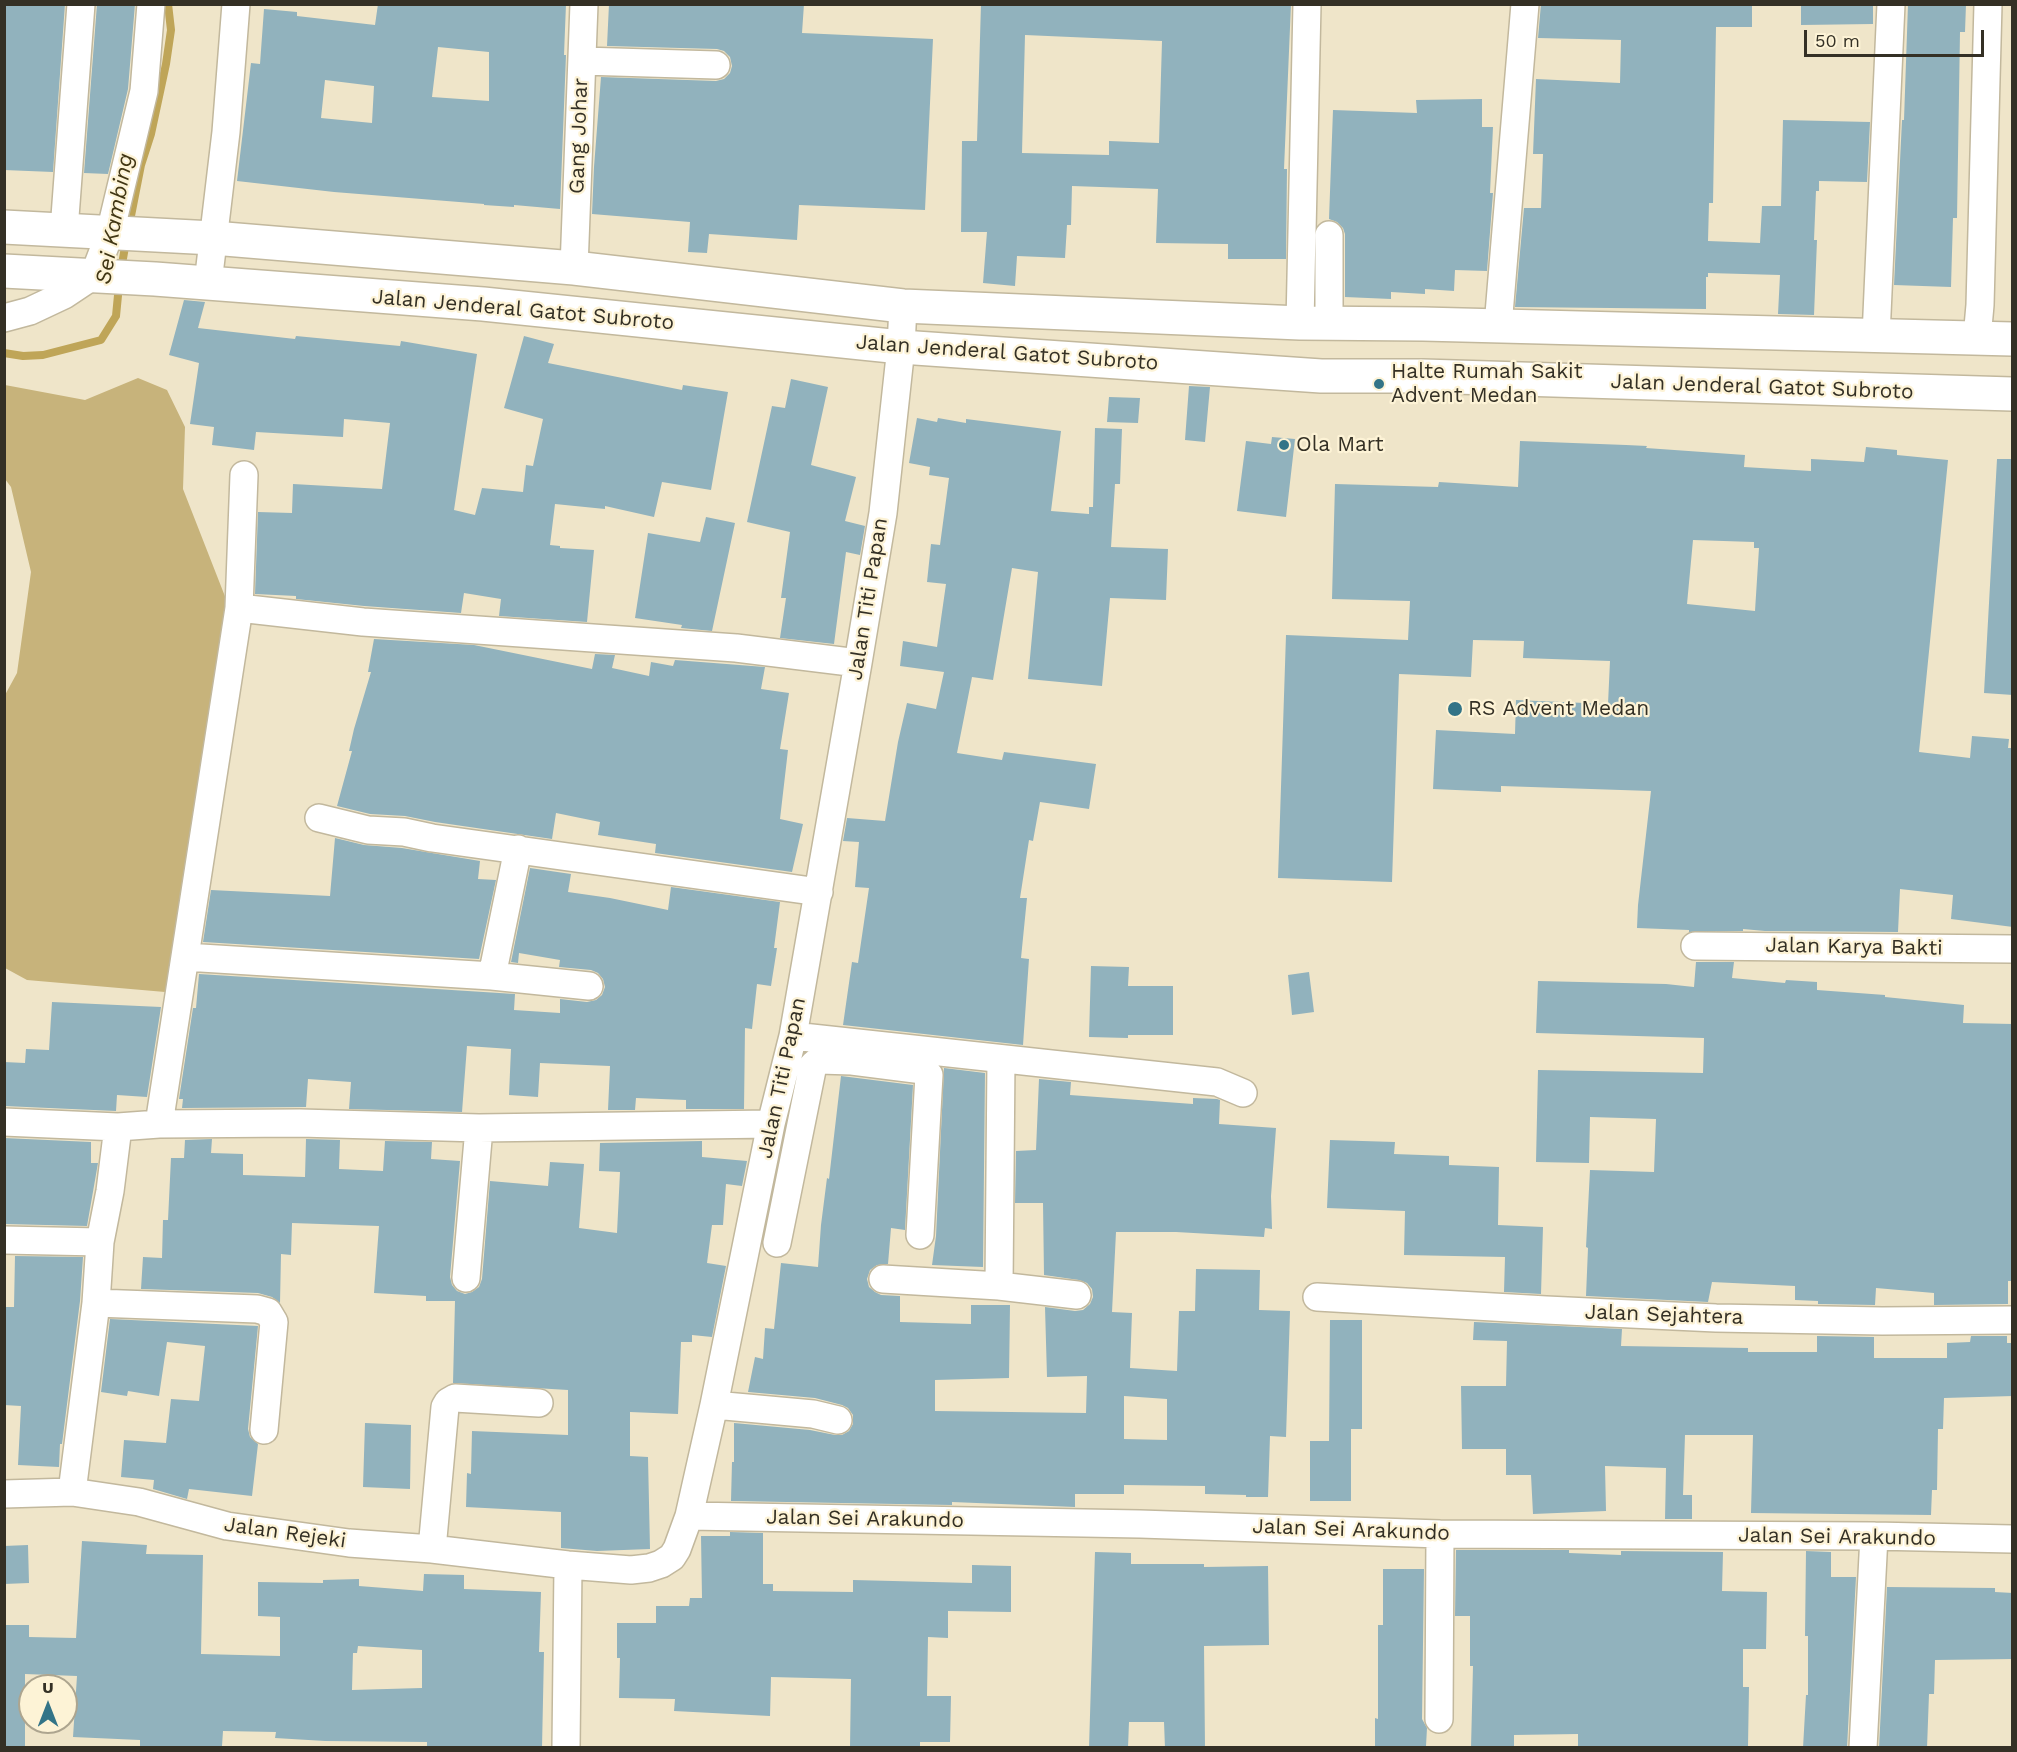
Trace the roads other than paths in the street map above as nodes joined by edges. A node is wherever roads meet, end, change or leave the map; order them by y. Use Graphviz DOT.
graph roads {
  1 [pos="81,4"];
  2 [pos="151,4"];
  3 [pos="236,4"];
  4 [pos="584,4"];
  5 [pos="1307,4"];
  6 [pos="1525,4"];
  7 [pos="1891,4"];
  8 [pos="1988,4"];
  9 [pos="582,61"];
  10 [pos="716,65"];
  11 [pos="4,227"];
  12 [pos="63,230"];
  13 [pos="112,233"];
  14 [pos="1329,235"];
  15 [pos="213,238"];
  16 [pos="574,268"];
  17 [pos="4,271"];
  18 [pos="97,276"];
  19 [pos="208,283"];
  20 [pos="903,306"];
  21 [pos="4,318"];
  22 [pos="1314,322"];
  23 [pos="1498,326"];
  24 [pos="1876,336"];
  25 [pos="1977,338"];
  26 [pos="2013,339"];
  27 [pos="901,347"];
  28 [pos="2013,394"];
  29 [pos="244,475"];
  30 [pos="239,608"];
  31 [pos="858,663"];
  32 [pos="319,818"];
  33 [pos="518,849"];
  34 [pos="819,892"];
  35 [pos="1695,946"];
  36 [pos="2013,949"];
  37 [pos="185,957"];
  38 [pos="492,976"];
  39 [pos="589,986"];
  40 [pos="793,1036"];
  41 [pos="1001,1059"];
  42 [pos="1243,1093"];
  43 [pos="4,1122"];
  44 [pos="159,1124"];
  45 [pos="118,1127"];
  46 [pos="479,1128"];
  47 [pos="770,1130"];
  48 [pos="796,1141"];
  49 [pos="920,1235"];
  50 [pos="4,1240"];
  51 [pos="100,1242"];
  52 [pos="777,1244"];
  53 [pos="466,1278"];
  54 [pos="883,1279"];
  55 [pos="999,1286"];
  56 [pos="1077,1295"];
  57 [pos="1317,1297"];
  58 [pos="96,1303"];
  59 [pos="2013,1320"];
  60 [pos="539,1403"];
  61 [pos="714,1405"];
  62 [pos="838,1420"];
  63 [pos="264,1430"];
  64 [pos="72,1492"];
  65 [pos="4,1494"];
  66 [pos="689,1516"];
  67 [pos="1440,1534"];
  68 [pos="1874,1536"];
  69 [pos="2013,1539"];
  70 [pos="432,1549"];
  71 [pos="568,1565"];
  72 [pos="1439,1719"];
  73 [pos="566,1748"];
  74 [pos="1863,1748"];
  1 -- 12 [label="street"];
  2 -- 13 [label="street"];
  3 -- 15 [label="street"];
  4 -- 9 [label="street, Gang Johar"];
  5 -- 22 [label="street"];
  6 -- 23 [label="street"];
  7 -- 24 [label="street"];
  8 -- 25 [label="street"];
  9 -- 10 [label="street"];
  9 -- 16 [label="street, Gang Johar"];
  11 -- 12 [label="main road, Jalan Jenderal Gatot Subroto"];
  12 -- 13 [label="main road, Jalan Jenderal Gatot Subroto"];
  13 -- 15 [label="main road, Jalan Jenderal Gatot Subroto"];
  13 -- 18 [label="street"];
  14 -- 22 [label="street"];
  15 -- 16 [label="main road, Jalan Jenderal Gatot Subroto"];
  15 -- 19 [label="street"];
  16 -- 20 [label="main road, Jalan Jenderal Gatot Subroto"];
  17 -- 18 [label="main road, Jalan Jenderal Gatot Subroto"];
  18 -- 19 [label="main road, Jalan Jenderal Gatot Subroto"];
  18 -- 21 [label="street"];
  19 -- 27 [label="main road, Jalan Jenderal Gatot Subroto"];
  20 -- 22 [label="main road, Jalan Jenderal Gatot Subroto"];
  20 -- 27 [label="street, Jalan Titi Papan"];
  22 -- 23 [label="main road, Jalan Jenderal Gatot Subroto"];
  23 -- 24 [label="main road, Jalan Jenderal Gatot Subroto"];
  24 -- 25 [label="main road, Jalan Jenderal Gatot Subroto"];
  25 -- 26 [label="main road, Jalan Jenderal Gatot Subroto"];
  27 -- 28 [label="main road, Jalan Jenderal Gatot Subroto"];
  27 -- 31 [label="street, Jalan Titi Papan"];
  29 -- 30 [label="street"];
  30 -- 31 [label="street"];
  30 -- 37 [label="street"];
  31 -- 34 [label="street, Jalan Titi Papan"];
  32 -- 33 [label="street"];
  33 -- 34 [label="street"];
  33 -- 38 [label="street"];
  34 -- 40 [label="street, Jalan Titi Papan"];
  35 -- 36 [label="street, Jalan Karya Bakti"];
  37 -- 38 [label="street"];
  37 -- 44 [label="street"];
  38 -- 39 [label="street"];
  40 -- 41 [label="street"];
  40 -- 47 [label="street, Jalan Titi Papan"];
  41 -- 42 [label="street"];
  41 -- 55 [label="street"];
  43 -- 45 [label="street"];
  44 -- 45 [label="street"];
  44 -- 46 [label="street"];
  45 -- 51 [label="street"];
  46 -- 47 [label="street"];
  46 -- 53 [label="street"];
  47 -- 48 [label="street"];
  47 -- 61 [label="street, Jalan Titi Papan"];
  48 -- 49 [label="street"];
  48 -- 52 [label="street"];
  50 -- 51 [label="street"];
  51 -- 58 [label="street"];
  54 -- 55 [label="street"];
  55 -- 56 [label="street"];
  57 -- 59 [label="street, Jalan Sejahtera"];
  58 -- 63 [label="street"];
  58 -- 64 [label="street"];
  60 -- 70 [label="street"];
  61 -- 62 [label="street"];
  61 -- 66 [label="street, Jalan Titi Papan"];
  64 -- 65 [label="street, Jalan Rejeki"];
  64 -- 70 [label="street, Jalan Rejeki"];
  66 -- 67 [label="street, Jalan Sei Arakundo"];
  66 -- 71 [label="street, Jalan Titi Papan"];
  67 -- 68 [label="street, Jalan Sei Arakundo"];
  67 -- 72 [label="street"];
  68 -- 69 [label="street, Jalan Sei Arakundo"];
  68 -- 74 [label="street"];
  70 -- 71 [label="street, Jalan Rejeki"];
  71 -- 73 [label="street"];
}
